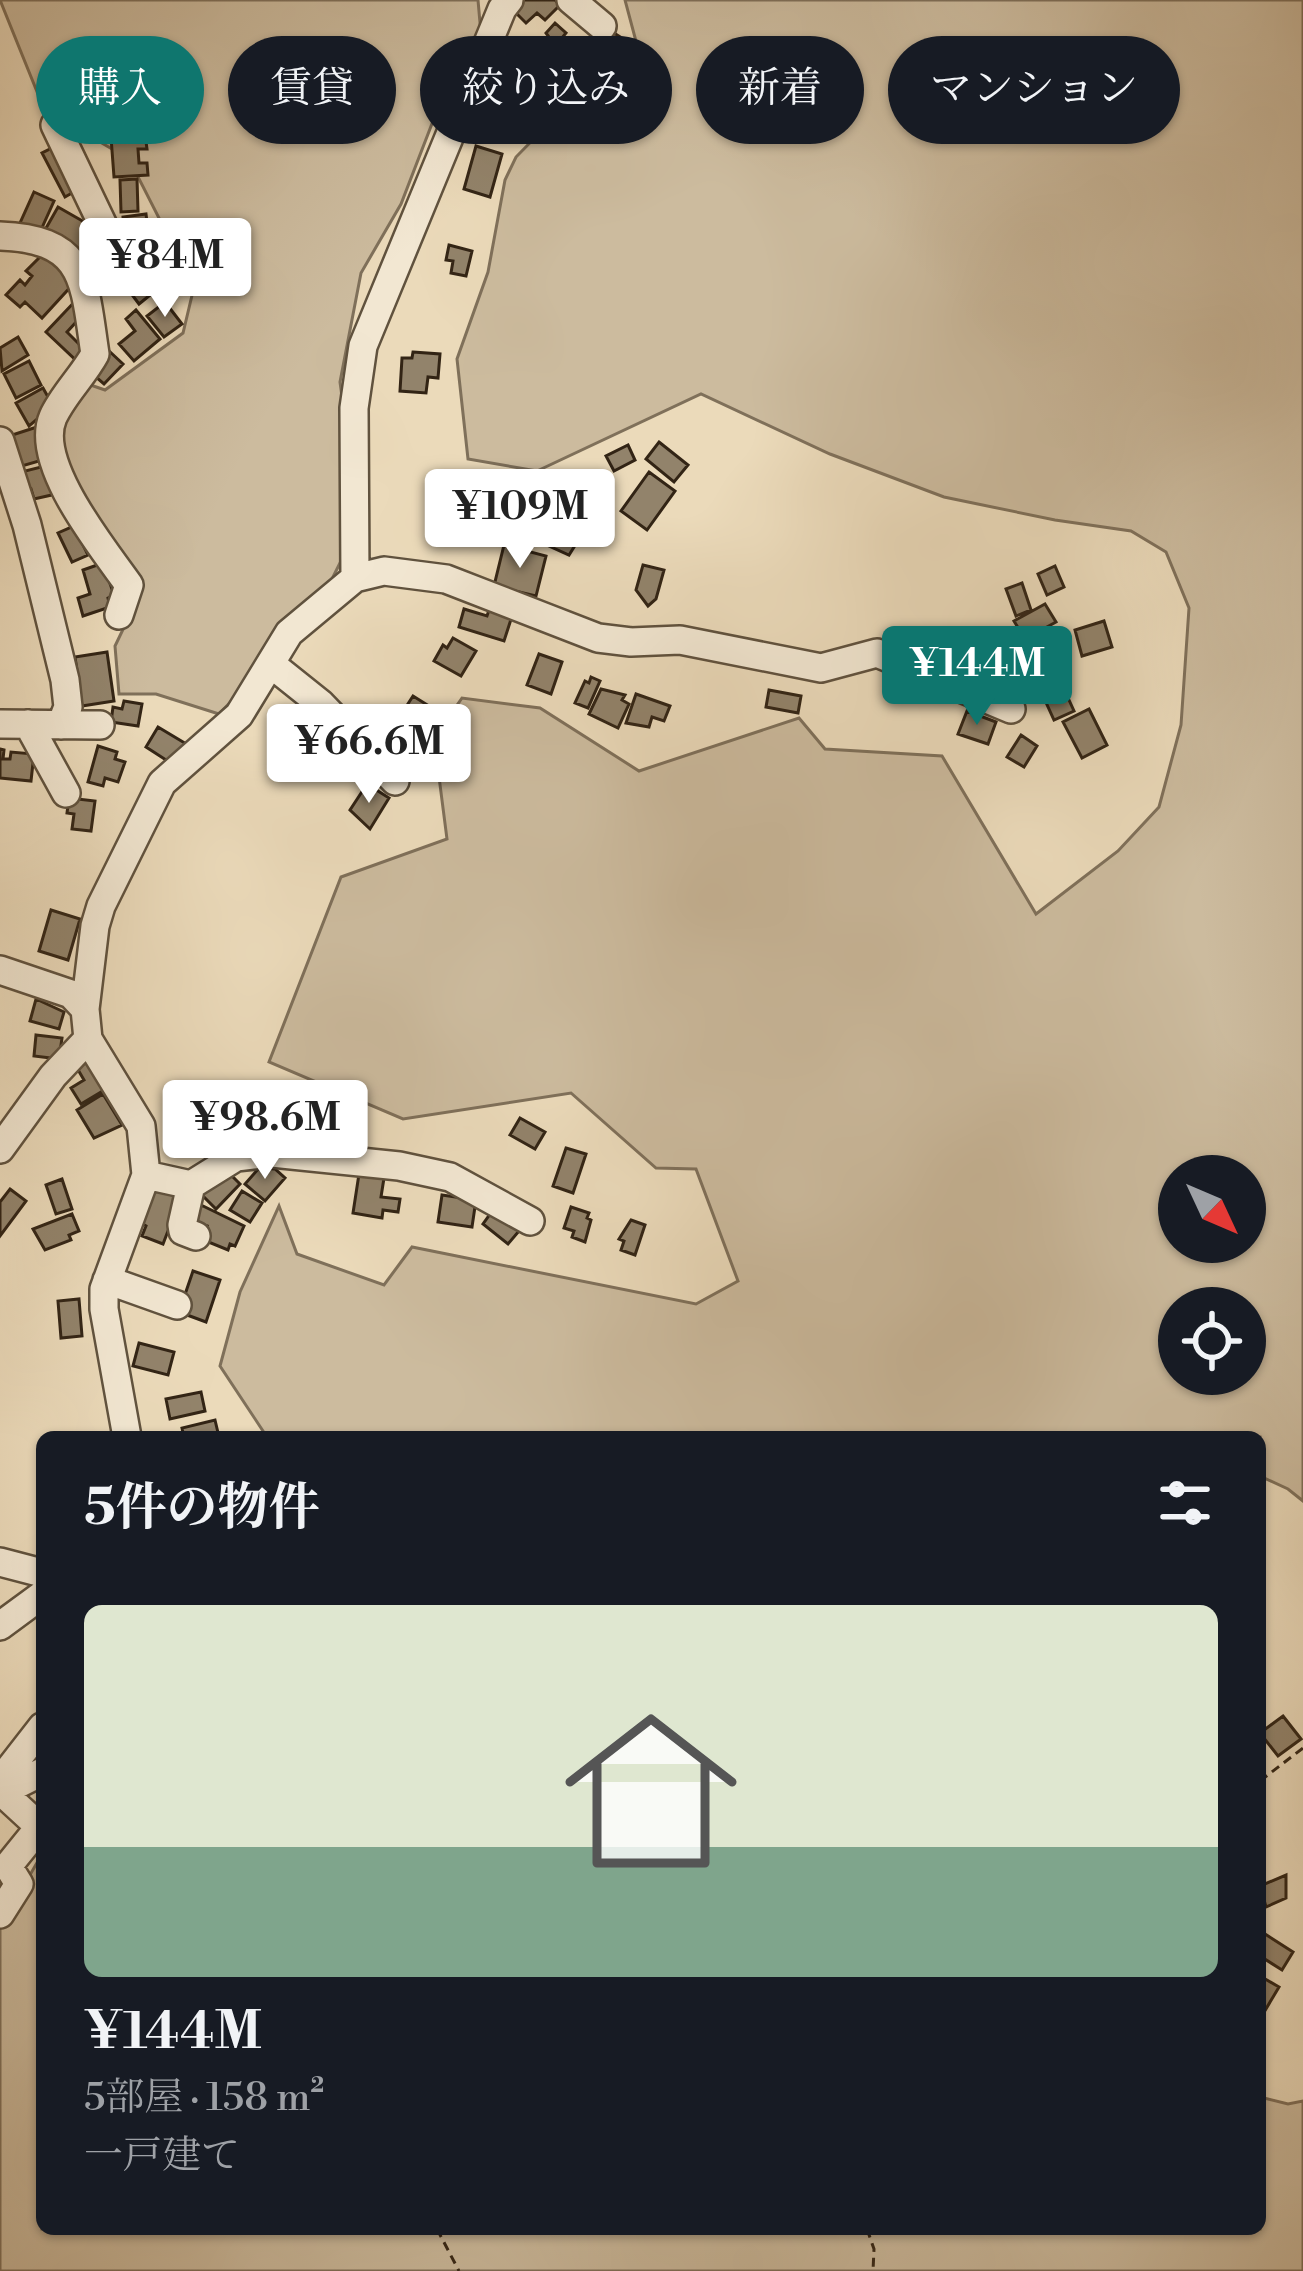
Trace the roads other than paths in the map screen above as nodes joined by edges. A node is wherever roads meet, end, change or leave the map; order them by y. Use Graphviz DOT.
graph roads {
  1 [pos="509,0"];
  2 [pos="571,0"];
  3 [pos="602,26"];
  4 [pos="64,144"];
  5 [pos="0,236"];
  6 [pos="82,275"];
  7 [pos="0,441"];
  8 [pos="6,481"];
  9 [pos="355,578"];
  10 [pos="119,615"];
  11 [pos="271,664"];
  12 [pos="1011,710"];
  13 [pos="14,724"];
  14 [pos="61,724"];
  15 [pos="100,724"];
  16 [pos="395,781"];
  17 [pos="66,794"];
  18 [pos="0,970"];
  19 [pos="85,1009"];
  20 [pos="88,1040"];
  21 [pos="1,1144"];
  22 [pos="146,1175"];
  23 [pos="191,1185"];
  24 [pos="530,1221"];
  25 [pos="196,1235"];
  26 [pos="107,1280"];
  27 [pos="177,1305"];
  28 [pos="126,1431"];
  29 [pos="0,1562"];
  30 [pos="36,1571"];
  31 [pos="36,1599"];
  32 [pos="0,1626"];
  33 [pos="36,1736"];
  34 [pos="36,1775"];
  35 [pos="2,1790"];
  36 [pos="36,1825"];
  37 [pos="36,1834"];
  38 [pos="0,1914"];
  1 -- 9 [label="street"];
  2 -- 3 [label="street"];
  4 -- 6 [label="street"];
  5 -- 6 [label="street"];
  6 -- 10 [label="street"];
  7 -- 8 [label="street"];
  8 -- 14 [label="street"];
  9 -- 11 [label="street"];
  9 -- 12 [label="street"];
  11 -- 16 [label="street"];
  11 -- 19 [label="street"];
  13 -- 14 [label="street"];
  13 -- 17 [label="street"];
  14 -- 15 [label="street"];
  18 -- 19 [label="street"];
  19 -- 20 [label="street"];
  20 -- 21 [label="street"];
  20 -- 22 [label="street"];
  22 -- 23 [label="street"];
  22 -- 26 [label="street"];
  23 -- 24 [label="street"];
  23 -- 25 [label="street"];
  26 -- 27 [label="street"];
  26 -- 28 [label="street"];
  29 -- 30 [label="street"];
  31 -- 32 [label="street"];
  33 -- 35 [label="street"];
  34 -- 35 [label="street"];
  35 -- 36 [label="street"];
  37 -- 38 [label="street"];
}
